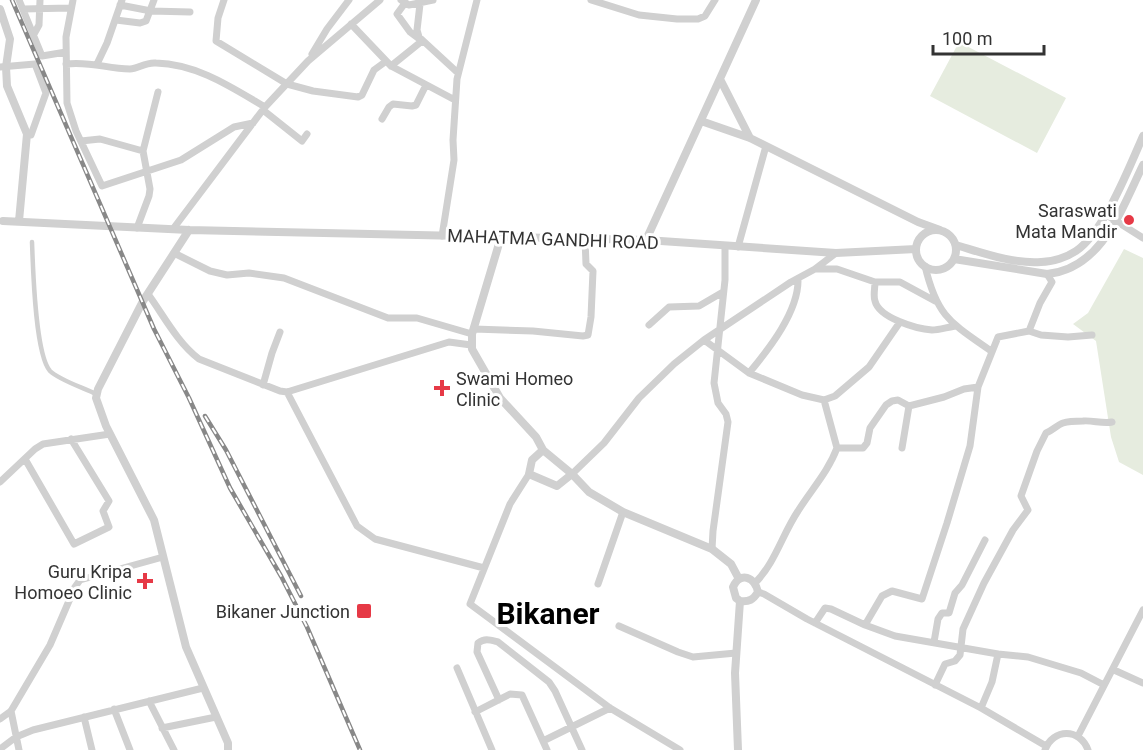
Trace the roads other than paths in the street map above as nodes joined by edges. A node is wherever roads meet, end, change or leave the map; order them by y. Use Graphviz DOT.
graph roads {
  1 [pos="19,0"];
  2 [pos="73,0"];
  3 [pos="154,0"];
  4 [pos="224,0"];
  5 [pos="349,0"];
  6 [pos="380,0"];
  7 [pos="433,0"];
  8 [pos="477,0"];
  9 [pos="591,0"];
  10 [pos="715,0"];
  11 [pos="756,0"];
  12 [pos="121,2"];
  13 [pos="403,2"];
  14 [pos="40,4"];
  15 [pos="420,4"];
  16 [pos="70,8"];
  17 [pos="23,9"];
  18 [pos="151,11"];
  19 [pos="190,12"];
  20 [pos="1,13"];
  21 [pos="116,20"];
  22 [pos="351,24"];
  23 [pos="34,34"];
  24 [pos="422,41"];
  25 [pos="66,52"];
  26 [pos="308,61"];
  27 [pos="66,64"];
  28 [pos="97,64"];
  29 [pos="388,64"];
  30 [pos="3,67"];
  31 [pos="458,73"];
  32 [pos="720,79"];
  33 [pos="287,84"];
  34 [pos="426,85"];
  35 [pos="158,92"];
  36 [pos="454,100"];
  37 [pos="264,108"];
  38 [pos="382,119"];
  39 [pos="701,121"];
  40 [pos="253,123"];
  41 [pos="308,134"];
  42 [pos="31,135"];
  43 [pos="1143,136"];
  44 [pos="750,138"];
  45 [pos="81,141"];
  46 [pos="766,146"];
  47 [pos="143,151"];
  48 [pos="1143,165"];
  49 [pos="147,172"];
  50 [pos="1105,214"];
  51 [pos="3,221"];
  52 [pos="19,221"];
  53 [pos="1115,222"];
  54 [pos="137,228"];
  55 [pos="173,229"];
  56 [pos="189,230"];
  57 [pos="940,230"];
  58 [pos="442,236"];
  59 [pos="501,237"];
  60 [pos="1143,238"];
  61 [pos="585,239"];
  62 [pos="646,240"];
  63 [pos="32,242"];
  64 [pos="956,245"];
  65 [pos="725,247"];
  66 [pos="738,247"];
  67 [pos="916,249"];
  68 [pos="836,252"];
  69 [pos="174,253"];
  70 [pos="954,259"];
  71 [pos="925,266"];
  72 [pos="815,269"];
  73 [pos="1047,274"];
  74 [pos="798,279"];
  75 [pos="875,282"];
  76 [pos="723,292"];
  77 [pos="148,294"];
  78 [pos="935,301"];
  79 [pos="900,322"];
  80 [pos="650,325"];
  81 [pos="956,326"];
  82 [pos="720,330"];
  83 [pos="473,331"];
  84 [pos="1029,331"];
  85 [pos="280,332"];
  86 [pos="1092,335"];
  87 [pos="704,340"];
  88 [pos="471,345"];
  89 [pos="718,349"];
  90 [pos="991,351"];
  91 [pos="749,373"];
  92 [pos="263,385"];
  93 [pos="978,387"];
  94 [pos="287,392"];
  95 [pos="96,394"];
  96 [pos="824,400"];
  97 [pos="909,406"];
  98 [pos="1112,422"];
  99 [pos="110,434"];
  100 [pos="71,439"];
  101 [pos="837,448"];
  102 [pos="902,448"];
  103 [pos="543,450"];
  104 [pos="25,459"];
  105 [pos="529,474"];
  106 [pos="572,474"];
  107 [pos="0,482"];
  108 [pos="623,512"];
  109 [pos="985,540"];
  110 [pos="712,549"];
  111 [pos="163,557"];
  112 [pos="484,568"];
  113 [pos="739,579"];
  114 [pos="598,584"];
  115 [pos="757,588"];
  116 [pos="740,601"];
  117 [pos="1143,610"];
  118 [pos="815,622"];
  119 [pos="865,625"];
  120 [pos="619,626"];
  121 [pos="934,642"];
  122 [pos="960,646"];
  123 [pos="736,653"];
  124 [pos="998,654"];
  125 [pos="457,668"];
  126 [pos="1114,670"];
  127 [pos="1143,683"];
  128 [pos="935,685"];
  129 [pos="1104,685"];
  130 [pos="203,688"];
  131 [pos="499,700"];
  132 [pos="149,701"];
  133 [pos="610,708"];
  134 [pos="981,708"];
  135 [pos="114,709"];
  136 [pos="11,711"];
  137 [pos="475,712"];
  138 [pos="84,717"];
  139 [pos="216,717"];
  140 [pos="0,719"];
  141 [pos="572,727"];
  142 [pos="162,728"];
  143 [pos="16,736"];
  144 [pos="1078,736"];
  145 [pos="543,741"];
  146 [pos="1046,748"];
  147 [pos="0,749"];
  148 [pos="19,750"];
  149 [pos="92,750"];
  150 [pos="130,750"];
  151 [pos="174,750"];
  152 [pos="228,750"];
  153 [pos="492,750"];
  154 [pos="547,750"];
  155 [pos="582,750"];
  156 [pos="680,750"];
  157 [pos="738,750"];
  158 [pos="1088,750"];
  1 -- 17 [label="street"];
  2 -- 16 [label="street"];
  3 -- 18 [label="street"];
  4 -- 33 [label="street"];
  5 -- 26 [label="street"];
  6 -- 22 [label="street"];
  7 -- 15 [label="street"];
  8 -- 31 [label="street"];
  9 -- 10 [label="street"];
  11 -- 32 [label="street"];
  12 -- 18 [label="street"];
  12 -- 21 [label="street"];
  13 -- 15 [label="street"];
  13 -- 24 [label="street"];
  14 -- 16 [label="street"];
  14 -- 17 [label="street"];
  14 -- 23 [label="street"];
  15 -- 24 [label="street"];
  16 -- 25 [label="street"];
  17 -- 23 [label="street"];
  18 -- 19 [label="street"];
  18 -- 21 [label="street"];
  20 -- 30 [label="street"];
  21 -- 28 [label="street"];
  22 -- 26 [label="street"];
  22 -- 29 [label="street"];
  23 -- 25 [label="street"];
  24 -- 29 [label="street"];
  24 -- 31 [label="street"];
  25 -- 27 [label="street"];
  26 -- 33 [label="street"];
  27 -- 28 [label="street"];
  27 -- 45 [label="street"];
  28 -- 37 [label="street"];
  29 -- 33 [label="street"];
  29 -- 34 [label="street"];
  30 -- 42 [label="street"];
  30 -- 52 [label="street"];
  31 -- 36 [label="street"];
  32 -- 39 [label="street"];
  32 -- 44 [label="street"];
  33 -- 37 [label="street"];
  34 -- 36 [label="street"];
  34 -- 38 [label="street"];
  35 -- 47 [label="street"];
  36 -- 58 [label="street"];
  37 -- 40 [label="street"];
  37 -- 41 [label="street"];
  39 -- 44 [label="street"];
  39 -- 62 [label="street"];
  40 -- 49 [label="street"];
  40 -- 55 [label="street"];
  43 -- 50 [label="street"];
  44 -- 46 [label="street"];
  45 -- 47 [label="street"];
  45 -- 49 [label="street"];
  46 -- 57 [label="street"];
  46 -- 66 [label="street"];
  47 -- 49 [label="street"];
  48 -- 53 [label="street"];
  49 -- 54 [label="street"];
  50 -- 53 [label="street"];
  50 -- 64 [label="street"];
  51 -- 52 [label="street, MAHATMA GANDHI ROAD"];
  52 -- 54 [label="street, MAHATMA GANDHI ROAD"];
  53 -- 60 [label="street"];
  53 -- 73 [label="street"];
  54 -- 55 [label="street, MAHATMA GANDHI ROAD"];
  55 -- 56 [label="street, MAHATMA GANDHI ROAD"];
  56 -- 58 [label="street, MAHATMA GANDHI ROAD"];
  56 -- 69 [label="street"];
  57 -- 64 [label="street"];
  57 -- 67 [label="street"];
  58 -- 59 [label="street, MAHATMA GANDHI ROAD"];
  59 -- 61 [label="street, MAHATMA GANDHI ROAD"];
  59 -- 83 [label="street"];
  61 -- 62 [label="street, MAHATMA GANDHI ROAD"];
  61 -- 83 [label="street"];
  62 -- 65 [label="street, MAHATMA GANDHI ROAD"];
  63 -- 95 [label="street"];
  64 -- 70 [label="street"];
  65 -- 66 [label="street, MAHATMA GANDHI ROAD"];
  65 -- 76 [label="street"];
  66 -- 68 [label="street, MAHATMA GANDHI ROAD"];
  67 -- 68 [label="street, MAHATMA GANDHI ROAD"];
  67 -- 71 [label="street"];
  68 -- 72 [label="street"];
  69 -- 77 [label="street"];
  69 -- 83 [label="street"];
  70 -- 71 [label="street"];
  70 -- 73 [label="street"];
  71 -- 78 [label="street"];
  72 -- 74 [label="street"];
  72 -- 75 [label="street"];
  73 -- 84 [label="street"];
  74 -- 82 [label="street"];
  74 -- 91 [label="street"];
  75 -- 78 [label="street"];
  75 -- 79 [label="street"];
  76 -- 80 [label="street"];
  76 -- 82 [label="street"];
  77 -- 92 [label="street"];
  77 -- 95 [label="street"];
  78 -- 81 [label="street"];
  79 -- 81 [label="street"];
  79 -- 96 [label="street"];
  81 -- 90 [label="street"];
  82 -- 87 [label="street"];
  82 -- 89 [label="street"];
  83 -- 88 [label="street"];
  84 -- 86 [label="street"];
  84 -- 90 [label="street"];
  85 -- 92 [label="street"];
  87 -- 89 [label="street"];
  87 -- 106 [label="street"];
  88 -- 94 [label="street"];
  88 -- 103 [label="street"];
  89 -- 91 [label="street"];
  89 -- 110 [label="street"];
  90 -- 93 [label="street"];
  91 -- 96 [label="street"];
  92 -- 94 [label="street"];
  93 -- 97 [label="street"];
  93 -- 119 [label="street"];
  94 -- 112 [label="street"];
  95 -- 99 [label="street"];
  96 -- 101 [label="street"];
  97 -- 101 [label="street"];
  97 -- 102 [label="street"];
  98 -- 122 [label="street"];
  99 -- 100 [label="street"];
  99 -- 111 [label="street"];
  100 -- 104 [label="street"];
  100 -- 104 [label="street"];
  101 -- 115 [label="street"];
  103 -- 105 [label="street"];
  103 -- 106 [label="street"];
  104 -- 107 [label="street"];
  105 -- 106 [label="street"];
  105 -- 112 [label="street"];
  106 -- 108 [label="street"];
  108 -- 110 [label="street"];
  108 -- 114 [label="street"];
  109 -- 121 [label="street"];
  110 -- 113 [label="street"];
  111 -- 130 [label="street"];
  111 -- 136 [label="street"];
  112 -- 133 [label="street"];
  113 -- 115 [label="street"];
  113 -- 116 [label="street"];
  115 -- 116 [label="street"];
  115 -- 118 [label="street"];
  116 -- 123 [label="street"];
  117 -- 126 [label="street"];
  118 -- 119 [label="street"];
  118 -- 128 [label="street"];
  119 -- 121 [label="street"];
  120 -- 123 [label="street"];
  121 -- 122 [label="street"];
  122 -- 124 [label="street"];
  122 -- 128 [label="street"];
  123 -- 157 [label="street"];
  124 -- 129 [label="street"];
  124 -- 134 [label="street"];
  125 -- 137 [label="street"];
  126 -- 127 [label="street"];
  126 -- 129 [label="street"];
  128 -- 134 [label="street"];
  129 -- 144 [label="street"];
  130 -- 132 [label="street"];
  130 -- 139 [label="street"];
  131 -- 137 [label="street"];
  131 -- 141 [label="street"];
  131 -- 145 [label="street"];
  132 -- 135 [label="street"];
  132 -- 142 [label="street"];
  133 -- 141 [label="street"];
  133 -- 156 [label="street"];
  134 -- 146 [label="street"];
  135 -- 138 [label="street"];
  135 -- 150 [label="street"];
  136 -- 140 [label="street"];
  136 -- 143 [label="street"];
  137 -- 153 [label="street"];
  138 -- 143 [label="street"];
  138 -- 149 [label="street"];
  139 -- 142 [label="street"];
  139 -- 152 [label="street"];
  141 -- 145 [label="street"];
  141 -- 155 [label="street"];
  142 -- 151 [label="street"];
  143 -- 147 [label="street"];
  143 -- 148 [label="street"];
  144 -- 146 [label="street"];
  144 -- 158 [label="street"];
  145 -- 154 [label="street"];
}
